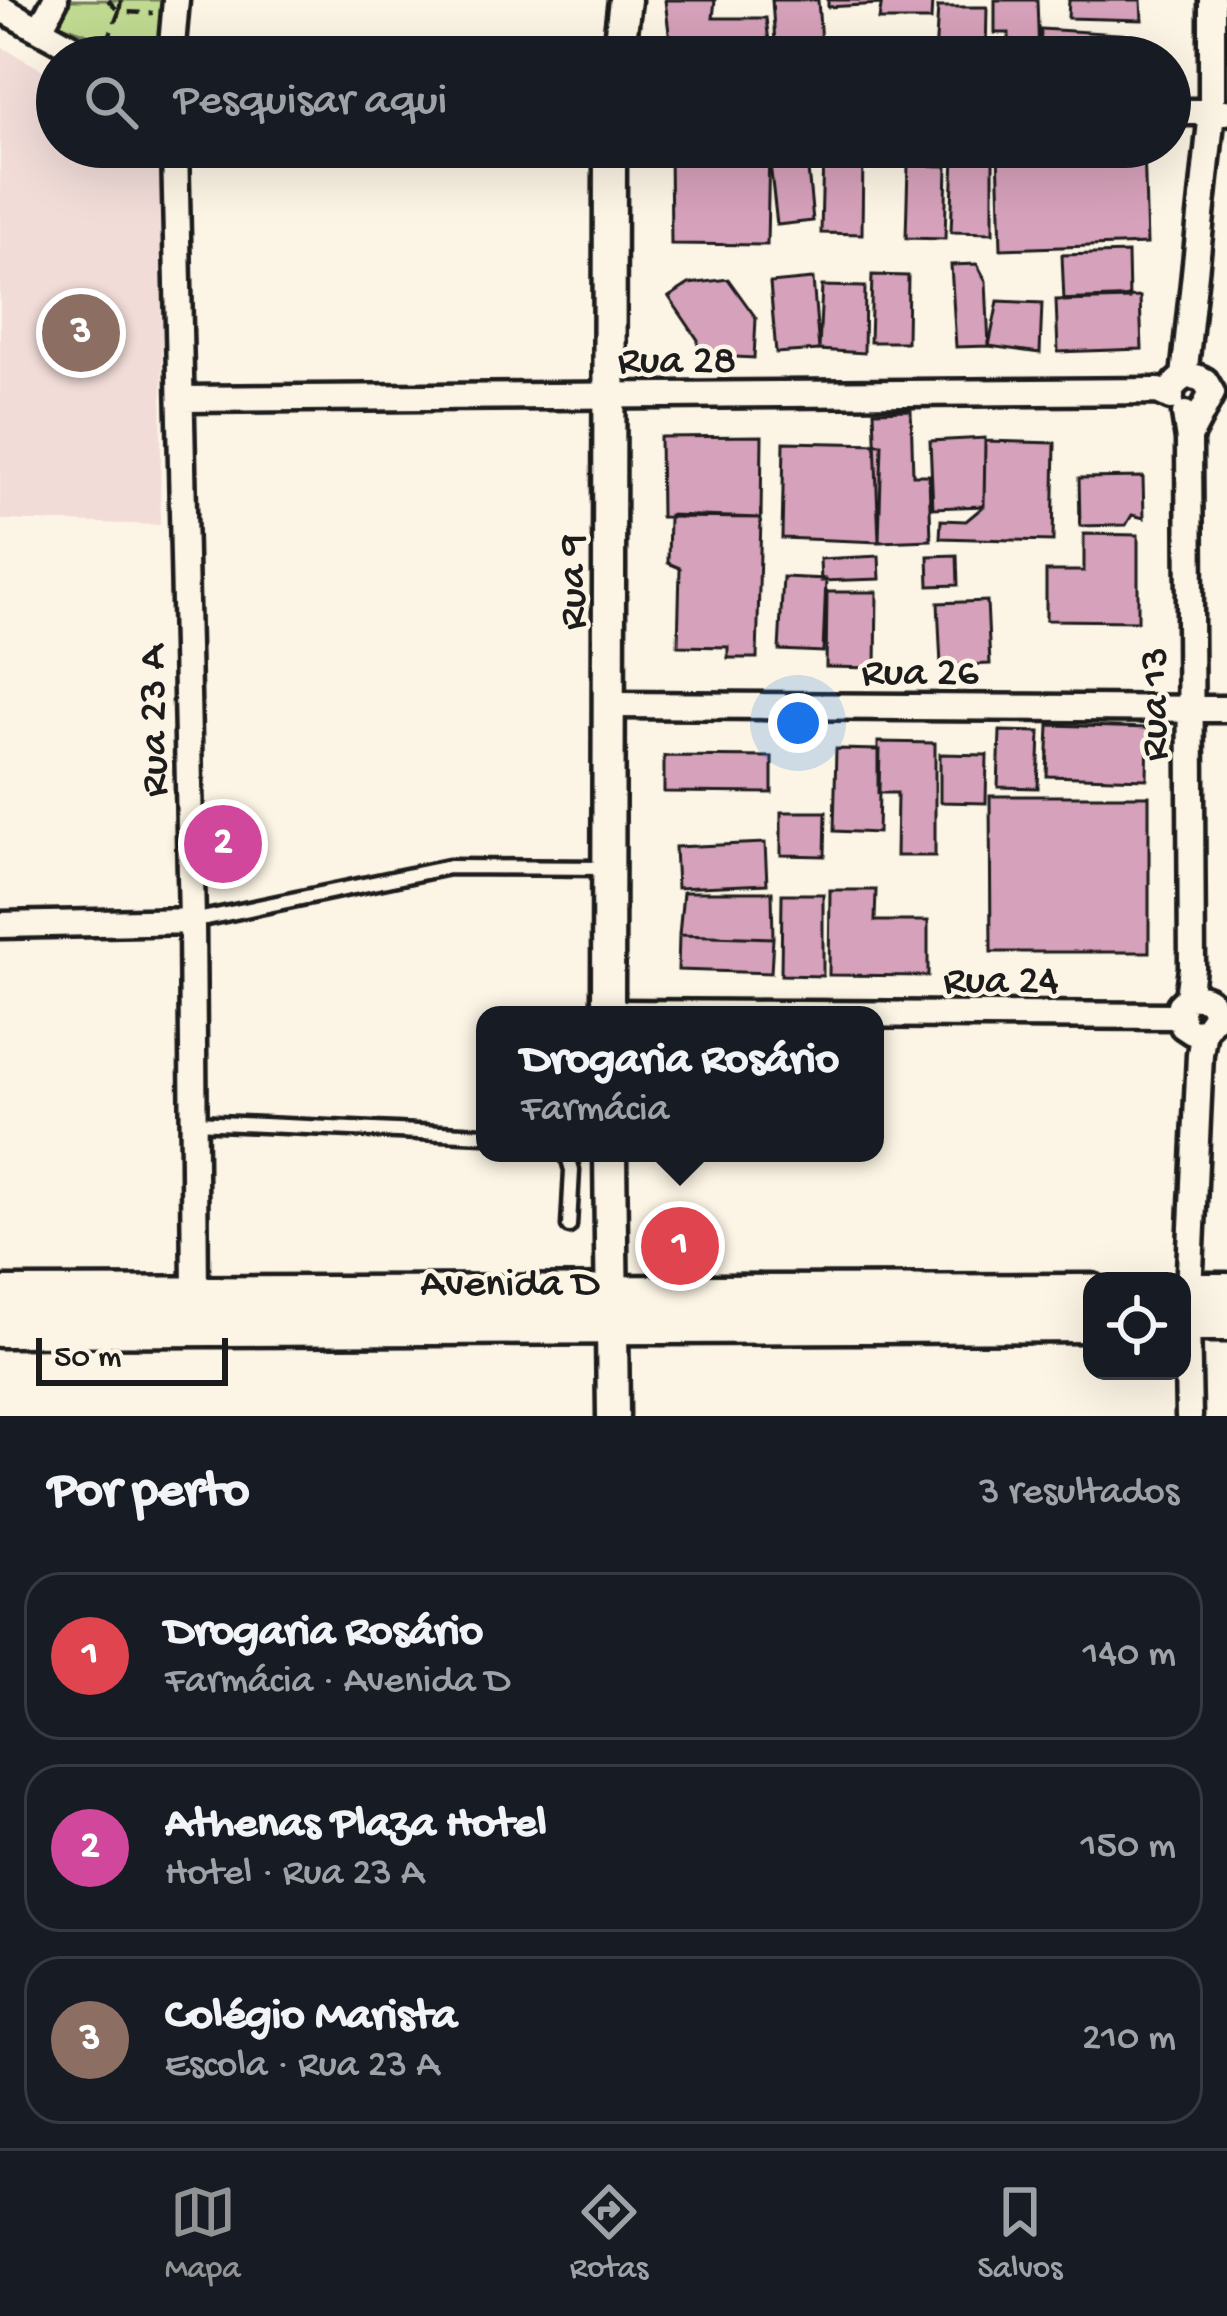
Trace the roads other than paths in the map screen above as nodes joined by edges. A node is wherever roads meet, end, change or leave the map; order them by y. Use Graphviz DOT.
graph roads {
  1 [pos="55,0"];
  2 [pos="625,0"];
  3 [pos="1212,0"];
  4 [pos="168,6"];
  5 [pos="0,8"];
  6 [pos="40,29"];
  7 [pos="60,36"];
  8 [pos="170,36"];
  9 [pos="621,36"];
  10 [pos="1220,112"];
  11 [pos="176,168"];
  12 [pos="610,168"];
  13 [pos="1196,390"];
  14 [pos="607,395"];
  15 [pos="182,399"];
  16 [pos="612,705"];
  17 [pos="1188,709"];
  18 [pos="1227,709"];
  19 [pos="610,868"];
  20 [pos="192,921"];
  21 [pos="0,925"];
  22 [pos="608,1006"];
  23 [pos="884,1016"];
  24 [pos="1201,1019"];
  25 [pos="194,1122"];
  26 [pos="476,1136"];
  27 [pos="570,1162"];
  28 [pos="610,1162"];
  29 [pos="569,1226"];
  30 [pos="1187,1272"];
  31 [pos="1227,1292"];
  32 [pos="1083,1293"];
  33 [pos="196,1294"];
  34 [pos="0,1296"];
  35 [pos="1191,1305"];
  36 [pos="612,1309"];
  37 [pos="1191,1309"];
  38 [pos="1227,1322"];
  39 [pos="1083,1323"];
  40 [pos="0,1328"];
  41 [pos="1188,1380"];
  42 [pos="613,1416"];
  43 [pos="1189,1416"];
  1 -- 6 [label="street"];
  2 -- 9 [label="street"];
  3 -- 10 [label="street, Rua 13"];
  4 -- 8 [label="street"];
  5 -- 6 [label="street"];
  6 -- 7 [label="street"];
  10 -- 13 [label="street, Rua 13"];
  11 -- 15 [label="street, Rua 23 A"];
  12 -- 14 [label="street, Rua 9"];
  13 -- 14 [label="street, Rua 28"];
  13 -- 17 [label="street, Rua 13"];
  14 -- 15 [label="street, Rua 28"];
  14 -- 16 [label="street, Rua 9"];
  15 -- 20 [label="street, Rua 23 A"];
  16 -- 17 [label="street, Rua 26"];
  16 -- 19 [label="street, Rua 9"];
  17 -- 18 [label="street, Rua 26"];
  17 -- 24 [label="street, Rua 13"];
  19 -- 20 [label="lane"];
  19 -- 22 [label="street, Rua 9"];
  20 -- 21 [label="street"];
  20 -- 25 [label="street, Rua 23 A"];
  23 -- 24 [label="street, Rua 24"];
  24 -- 30 [label="street, Rua 13"];
  25 -- 26 [label="lane"];
  25 -- 33 [label="street, Rua 23 A"];
  27 -- 29 [label="lane"];
  28 -- 36 [label="street"];
  31 -- 35 [label="main road"];
  32 -- 36 [label="main road, Avenida D"];
  33 -- 34 [label="main road, Avenida D"];
  33 -- 36 [label="main road, Avenida D"];
  36 -- 39 [label="main road, Avenida D"];
  36 -- 40 [label="main road, Avenida D"];
  36 -- 42 [label="street"];
  37 -- 38 [label="main road"];
  41 -- 43 [label="street, Rua 13"];
}
